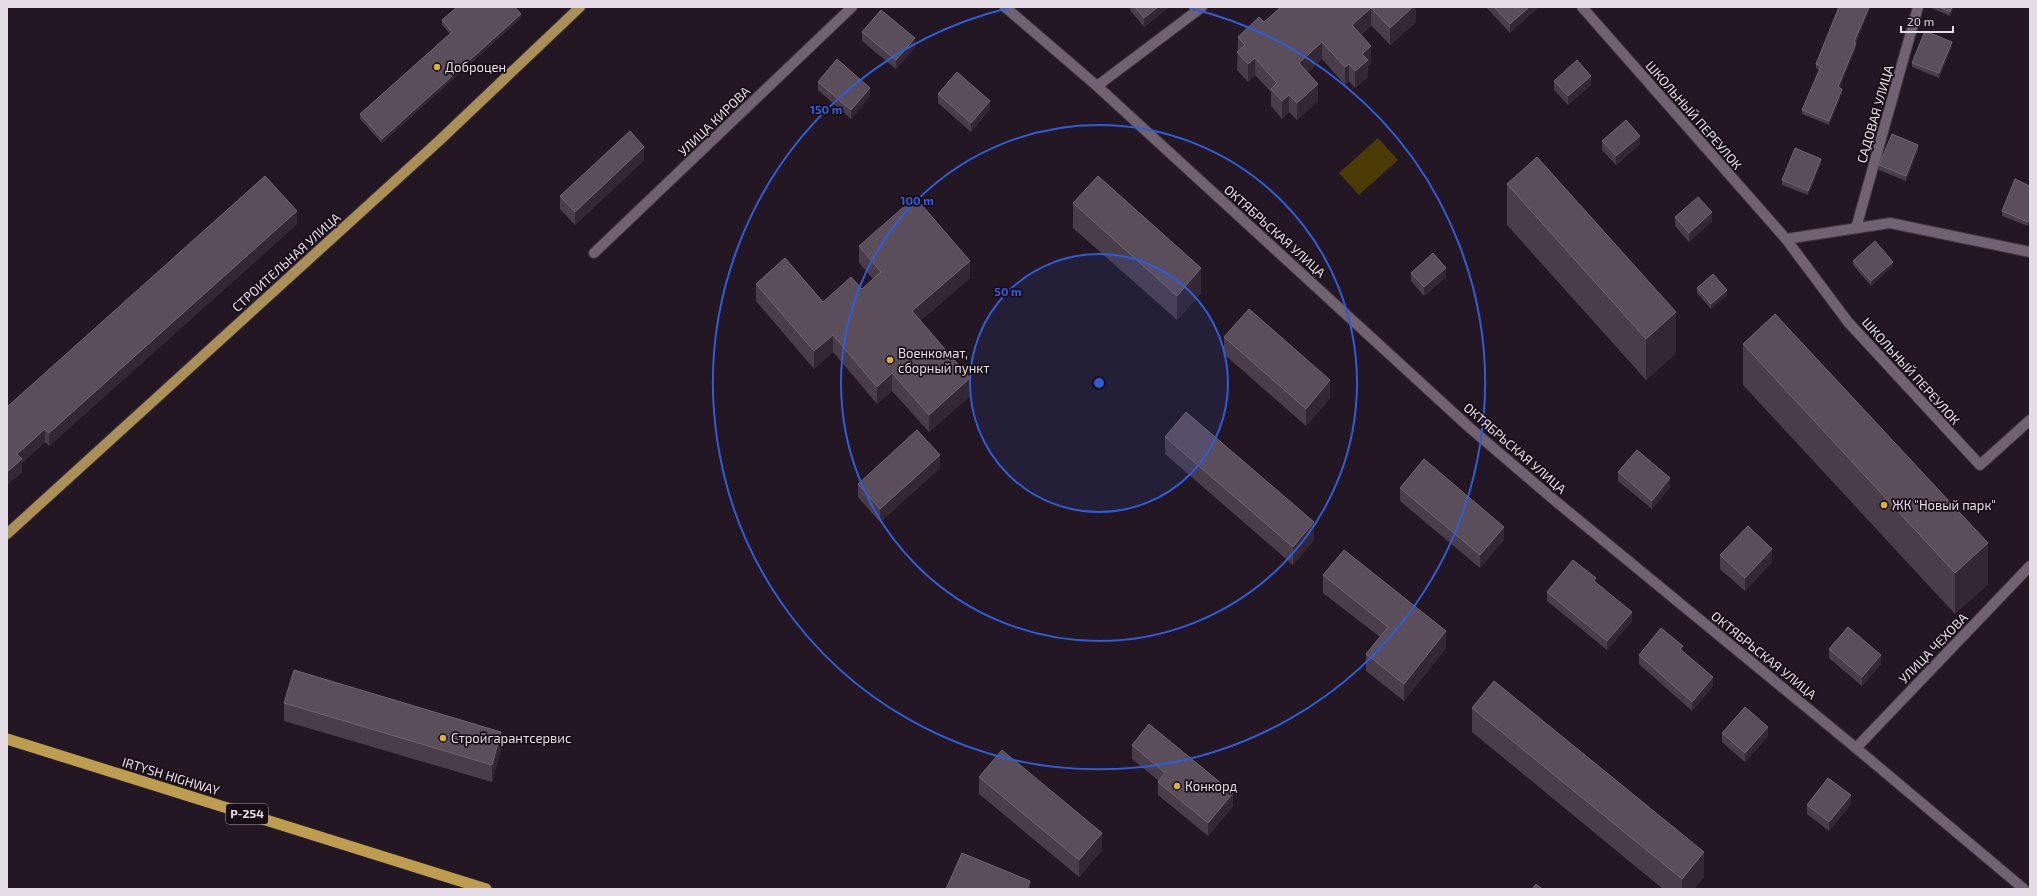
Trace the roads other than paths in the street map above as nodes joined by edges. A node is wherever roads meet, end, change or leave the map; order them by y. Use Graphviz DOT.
graph roads {
  1 [pos="580,7"];
  2 [pos="852,7"];
  3 [pos="1005,7"];
  4 [pos="1202,7"];
  5 [pos="1582,7"];
  6 [pos="1918,7"];
  7 [pos="1097,86"];
  8 [pos="1856,228"];
  9 [pos="1786,239"];
  10 [pos="2030,252"];
  11 [pos="594,253"];
  12 [pos="2030,420"];
  13 [pos="7,534"];
  14 [pos="2030,566"];
  15 [pos="7,739"];
  16 [pos="1856,748"];
  17 [pos="486,889"];
  18 [pos="2024,889"];
  1 -- 13 [label="main road, СТРОИТЕЛЬНАЯ УЛИЦА"];
  2 -- 11 [label="street, УЛИЦА КИРОВА"];
  3 -- 7 [label="street, ОКТЯБРЬСКАЯ УЛИЦА"];
  4 -- 7 [label="street"];
  5 -- 9 [label="street, ШКОЛЬНЫЙ ПЕРЕУЛОК"];
  6 -- 8 [label="street, САДОВАЯ УЛИЦА"];
  7 -- 16 [label="street, ОКТЯБРЬСКАЯ УЛИЦА"];
  8 -- 9 [label="street"];
  8 -- 10 [label="street"];
  9 -- 12 [label="street, ШКОЛЬНЫЙ ПЕРЕУЛОК"];
  14 -- 16 [label="street, УЛИЦА ЧЕХОВА"];
  15 -- 17 [label="highway, IRTYSH HIGHWAY / Р-254"];
  16 -- 18 [label="street, ОКТЯБРЬСКАЯ УЛИЦА"];
}
